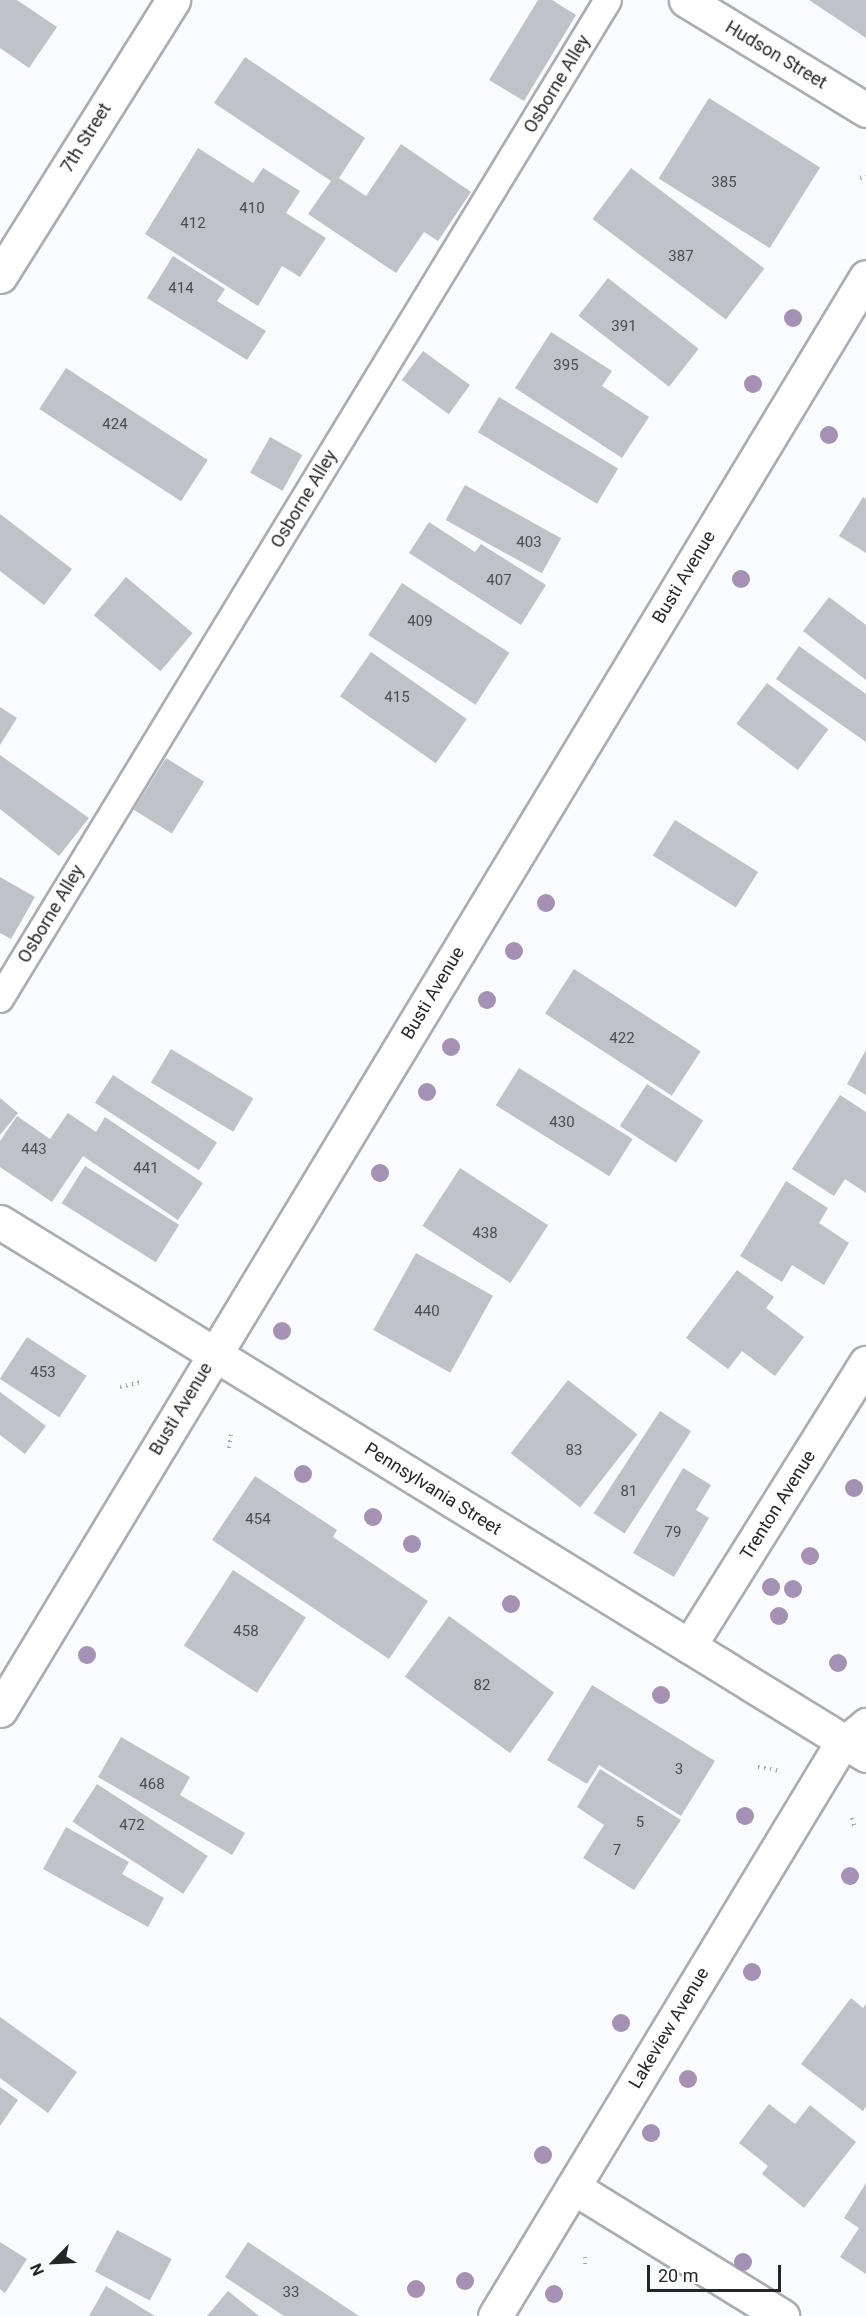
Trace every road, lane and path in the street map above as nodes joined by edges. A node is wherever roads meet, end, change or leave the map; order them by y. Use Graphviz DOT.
graph roads {
  1 [pos="173,0"];
  2 [pos="608,0"];
  3 [pos="686,0"];
  4 [pos="866,110"];
  5 [pos="866,176"];
  6 [pos="860,178"];
  7 [pos="0,276"];
  8 [pos="866,277"];
  9 [pos="0,999"];
  10 [pos="0,1222"];
  11 [pos="214,1355"];
  12 [pos="866,1363"];
  13 [pos="141,1382"];
  14 [pos="120,1387"];
  15 [pos="232,1430"];
  16 [pos="230,1449"];
  17 [pos="689,1646"];
  18 [pos="0,1710"];
  19 [pos="858,1739"];
  20 [pos="758,1767"];
  21 [pos="780,1772"];
  22 [pos="852,1818"];
  23 [pos="855,1829"];
  24 [pos="573,2187"];
  25 [pos="585,2255"];
  26 [pos="585,2264"];
  27 [pos="495,2316"];
  28 [pos="782,2316"];
  1 -- 7 [label="street, 7th Street"];
  2 -- 9 [label="lane, Osborne Alley"];
  3 -- 4 [label="street, Hudson Street"];
  5 -- 6 [label="path"];
  8 -- 11 [label="street, Busti Avenue"];
  10 -- 11 [label="street, Pennsylvania Street"];
  11 -- 17 [label="street, Pennsylvania Street"];
  11 -- 18 [label="street, Busti Avenue"];
  12 -- 17 [label="street, Trenton Avenue"];
  13 -- 14 [label="path"];
  15 -- 16 [label="path"];
  17 -- 19 [label="street, Pennsylvania Street"];
  19 -- 24 [label="street, Lakeview Avenue"];
  20 -- 21 [label="path"];
  22 -- 23 [label="path"];
  24 -- 27 [label="street, Lakeview Avenue"];
  24 -- 28 [label="street"];
  25 -- 26 [label="path"];
}
